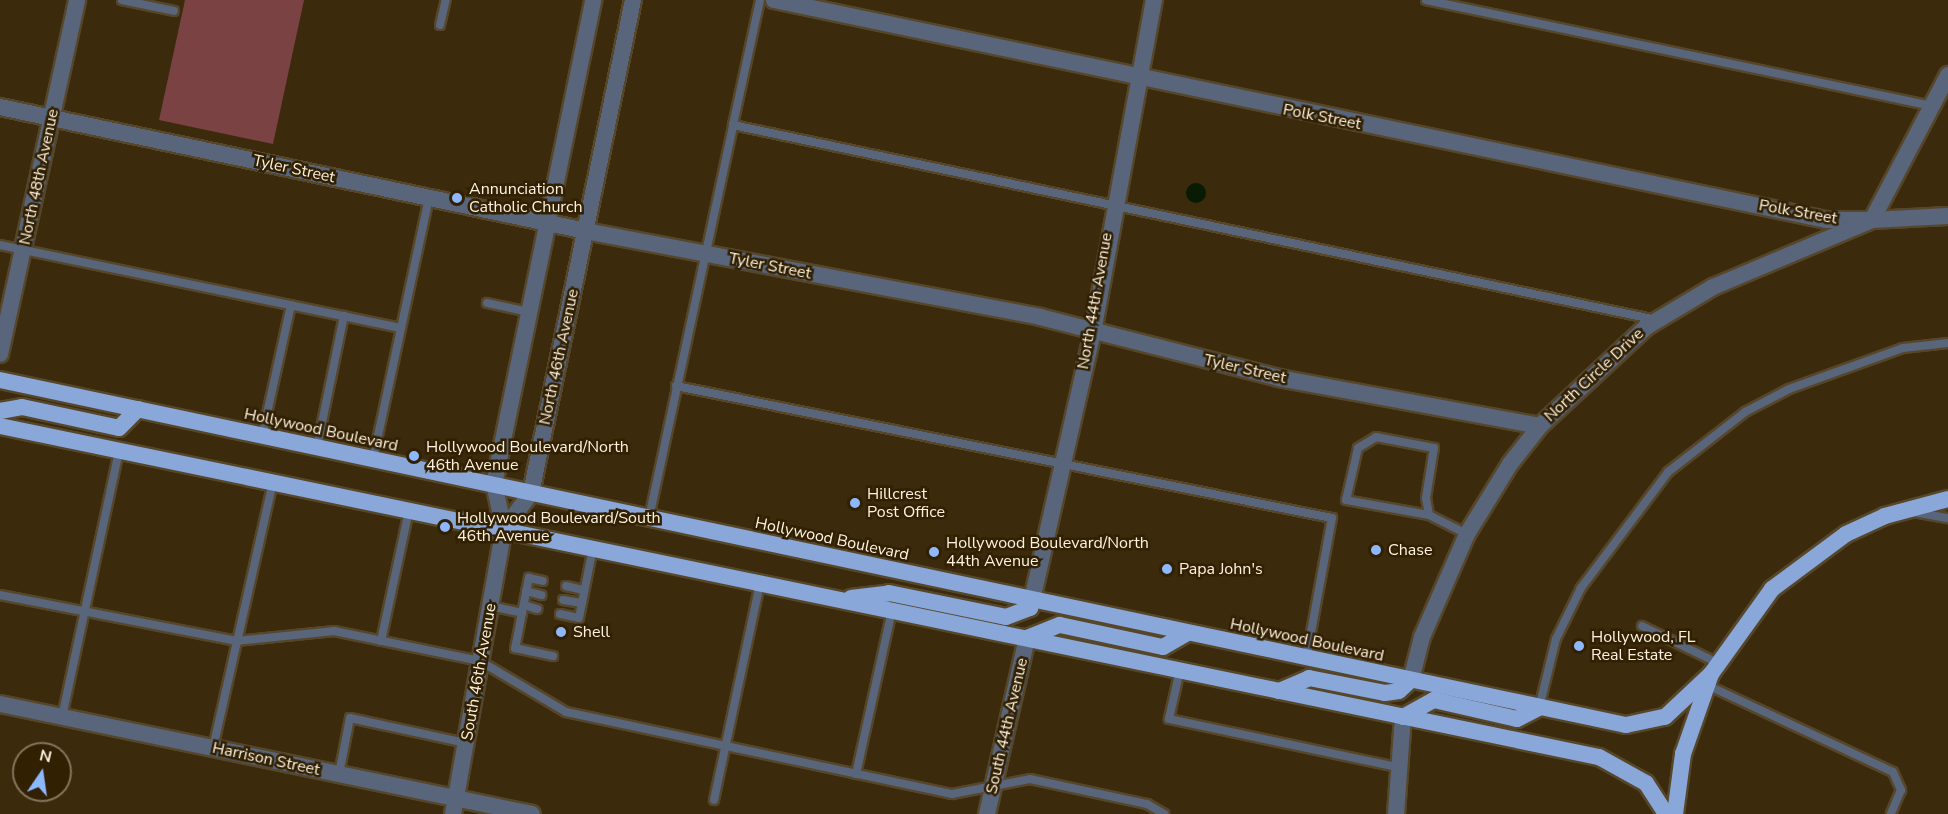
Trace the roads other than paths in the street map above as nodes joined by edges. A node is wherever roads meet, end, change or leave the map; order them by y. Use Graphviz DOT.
graph roads {
  1 [pos="77,0"];
  2 [pos="122,0"];
  3 [pos="446,0"];
  4 [pos="593,0"];
  5 [pos="633,0"];
  6 [pos="760,0"];
  7 [pos="774,0"];
  8 [pos="1154,0"];
  9 [pos="1426,0"];
  10 [pos="174,11"];
  11 [pos="440,26"];
  12 [pos="1948,75"];
  13 [pos="1137,79"];
  14 [pos="1932,106"];
  15 [pos="0,107"];
  16 [pos="53,118"];
  17 [pos="733,125"];
  18 [pos="429,197"];
  19 [pos="1112,206"];
  20 [pos="1948,216"];
  21 [pos="1872,220"];
  22 [pos="547,222"];
  23 [pos="586,231"];
  24 [pos="0,244"];
  25 [pos="23,249"];
  26 [pos="704,253"];
  27 [pos="487,303"];
  28 [pos="291,305"];
  29 [pos="529,312"];
  30 [pos="344,316"];
  31 [pos="1657,320"];
  32 [pos="401,327"];
  33 [pos="1093,332"];
  34 [pos="1948,343"];
  35 [pos="0,354"];
  36 [pos="0,380"];
  37 [pos="676,386"];
  38 [pos="138,410"];
  39 [pos="0,411"];
  40 [pos="0,426"];
  41 [pos="1540,426"];
  42 [pos="262,436"];
  43 [pos="318,447"];
  44 [pos="119,450"];
  45 [pos="373,459"];
  46 [pos="1062,464"];
  47 [pos="273,482"];
  48 [pos="494,484"];
  49 [pos="531,493"];
  50 [pos="1948,499"];
  51 [pos="409,510"];
  52 [pos="1902,511"];
  53 [pos="1430,515"];
  54 [pos="649,518"];
  55 [pos="1948,518"];
  56 [pos="504,529"];
  57 [pos="1467,534"];
  58 [pos="593,548"];
  59 [pos="543,581"];
  60 [pos="760,583"];
  61 [pos="566,586"];
  62 [pos="584,590"];
  63 [pos="526,591"];
  64 [pos="0,595"];
  65 [pos="540,595"];
  66 [pos="838,599"];
  67 [pos="563,600"];
  68 [pos="1032,600"];
  69 [pos="582,603"];
  70 [pos="490,606"];
  71 [pos="523,609"];
  72 [pos="537,609"];
  73 [pos="892,610"];
  74 [pos="84,612"];
  75 [pos="560,614"];
  76 [pos="1642,626"];
  77 [pos="1187,633"];
  78 [pos="1027,638"];
  79 [pos="236,641"];
  80 [pos="381,641"];
  81 [pos="553,656"];
  82 [pos="1306,659"];
  83 [pos="480,661"];
  84 [pos="1180,670"];
  85 [pos="1712,674"];
  86 [pos="1411,680"];
  87 [pos="1279,691"];
  88 [pos="0,704"];
  89 [pos="1539,708"];
  90 [pos="62,717"];
  91 [pos="1403,717"];
  92 [pos="466,742"];
  93 [pos="725,746"];
  94 [pos="213,748"];
  95 [pos="1397,767"];
  96 [pos="339,774"];
  97 [pos="856,774"];
  98 [pos="993,788"];
  99 [pos="714,800"];
  100 [pos="455,806"];
  101 [pos="532,814"];
  102 [pos="987,814"];
  103 [pos="1164,814"];
  104 [pos="1396,814"];
  105 [pos="1666,814"];
  106 [pos="1675,814"];
  107 [pos="1891,814"];
  1 -- 16 [label="street, North 48th Avenue"];
  2 -- 10 [label="lane"];
  3 -- 11 [label="lane"];
  4 -- 22 [label="street"];
  5 -- 23 [label="street, North 46th Avenue"];
  6 -- 17 [label="lane"];
  7 -- 13 [label="street, Polk Street"];
  8 -- 13 [label="street, North 44th Avenue"];
  9 -- 14 [label="lane"];
  12 -- 14 [label="street"];
  13 -- 19 [label="street, North 44th Avenue"];
  13 -- 21 [label="street, Polk Street"];
  14 -- 21 [label="street"];
  15 -- 16 [label="street, Tyler Street"];
  16 -- 18 [label="street, Tyler Street"];
  16 -- 25 [label="street, North 48th Avenue"];
  17 -- 19 [label="lane"];
  17 -- 26 [label="lane"];
  18 -- 22 [label="street, Tyler Street"];
  18 -- 32 [label="lane"];
  19 -- 31 [label="lane"];
  19 -- 33 [label="street, North 44th Avenue"];
  20 -- 21 [label="street, North Circle Drive"];
  21 -- 31 [label="street, North Circle Drive"];
  22 -- 23 [label="street, Tyler Street"];
  22 -- 29 [label="street"];
  23 -- 26 [label="street, Tyler Street"];
  23 -- 49 [label="street, North 46th Avenue"];
  24 -- 25 [label="lane"];
  25 -- 28 [label="lane"];
  25 -- 35 [label="street, North 48th Avenue"];
  26 -- 33 [label="street, Tyler Street"];
  26 -- 37 [label="lane"];
  27 -- 29 [label="lane"];
  28 -- 30 [label="lane"];
  28 -- 42 [label="lane"];
  29 -- 48 [label="street"];
  30 -- 32 [label="lane"];
  30 -- 43 [label="lane"];
  31 -- 41 [label="street, North Circle Drive"];
  32 -- 45 [label="lane"];
  33 -- 41 [label="street, Tyler Street"];
  33 -- 46 [label="street, North 44th Avenue"];
  34 -- 89 [label="lane"];
  36 -- 38 [label="highway, Hollywood Boulevard"];
  37 -- 46 [label="lane"];
  37 -- 54 [label="lane"];
  38 -- 39 [label="highway"];
  38 -- 42 [label="highway, Hollywood Boulevard"];
  40 -- 44 [label="highway"];
  41 -- 57 [label="street, North Circle Drive"];
  42 -- 43 [label="highway, Hollywood Boulevard"];
  43 -- 45 [label="highway, Hollywood Boulevard"];
  44 -- 47 [label="highway"];
  44 -- 74 [label="lane"];
  45 -- 48 [label="highway, Hollywood Boulevard"];
  46 -- 68 [label="street, North 44th Avenue"];
  46 -- 82 [label="lane"];
  47 -- 51 [label="highway"];
  47 -- 79 [label="lane"];
  48 -- 49 [label="highway, Hollywood Boulevard"];
  48 -- 56 [label="street"];
  49 -- 54 [label="highway, Hollywood Boulevard"];
  49 -- 56 [label="street, North 46th Avenue"];
  50 -- 52 [label="highway, Hollywood Boulevard"];
  51 -- 56 [label="highway"];
  51 -- 80 [label="lane"];
  52 -- 55 [label="lane"];
  52 -- 85 [label="highway, Hollywood Boulevard"];
  53 -- 53 [label="lane"];
  53 -- 57 [label="lane"];
  54 -- 68 [label="highway, Hollywood Boulevard"];
  56 -- 58 [label="highway"];
  56 -- 70 [label="street, South 46th Avenue"];
  57 -- 86 [label="street, North Circle Drive"];
  58 -- 60 [label="highway"];
  58 -- 62 [label="lane"];
  59 -- 63 [label="lane"];
  60 -- 66 [label="highway"];
  60 -- 93 [label="lane"];
  61 -- 62 [label="lane"];
  62 -- 69 [label="lane"];
  63 -- 65 [label="lane"];
  63 -- 71 [label="lane"];
  64 -- 74 [label="lane"];
  66 -- 68 [label="highway"];
  66 -- 73 [label="highway"];
  67 -- 69 [label="lane"];
  68 -- 77 [label="highway, Hollywood Boulevard"];
  69 -- 75 [label="lane"];
  70 -- 71 [label="lane"];
  70 -- 83 [label="street, South 46th Avenue"];
  71 -- 72 [label="lane"];
  71 -- 81 [label="lane"];
  73 -- 78 [label="highway"];
  73 -- 97 [label="lane"];
  74 -- 79 [label="lane"];
  74 -- 90 [label="lane"];
  76 -- 85 [label="lane"];
  77 -- 78 [label="highway"];
  77 -- 82 [label="highway, Hollywood Boulevard"];
  78 -- 84 [label="highway"];
  78 -- 98 [label="street, South 44th Avenue"];
  79 -- 80 [label="lane"];
  79 -- 94 [label="lane"];
  80 -- 83 [label="lane"];
  82 -- 86 [label="highway, Hollywood Boulevard"];
  83 -- 92 [label="street, South 46th Avenue"];
  83 -- 93 [label="lane"];
  84 -- 87 [label="highway"];
  84 -- 95 [label="lane"];
  85 -- 89 [label="highway, Hollywood Boulevard"];
  85 -- 106 [label="highway, Hollywood Boulevard"];
  85 -- 107 [label="lane"];
  86 -- 87 [label="highway"];
  86 -- 89 [label="highway, Hollywood Boulevard"];
  87 -- 91 [label="highway"];
  88 -- 90 [label="street, Harrison Street"];
  89 -- 91 [label="highway"];
  90 -- 94 [label="street, Harrison Street"];
  91 -- 95 [label="street"];
  91 -- 105 [label="highway"];
  92 -- 96 [label="lane"];
  92 -- 100 [label="street, South 46th Avenue"];
  93 -- 97 [label="lane"];
  93 -- 99 [label="lane"];
  94 -- 96 [label="street, Harrison Street"];
  95 -- 104 [label="street"];
  96 -- 100 [label="street, Harrison Street"];
  97 -- 98 [label="lane"];
  98 -- 102 [label="street, South 44th Avenue"];
  98 -- 103 [label="lane"];
  100 -- 101 [label="street, Harrison Street"];
}
